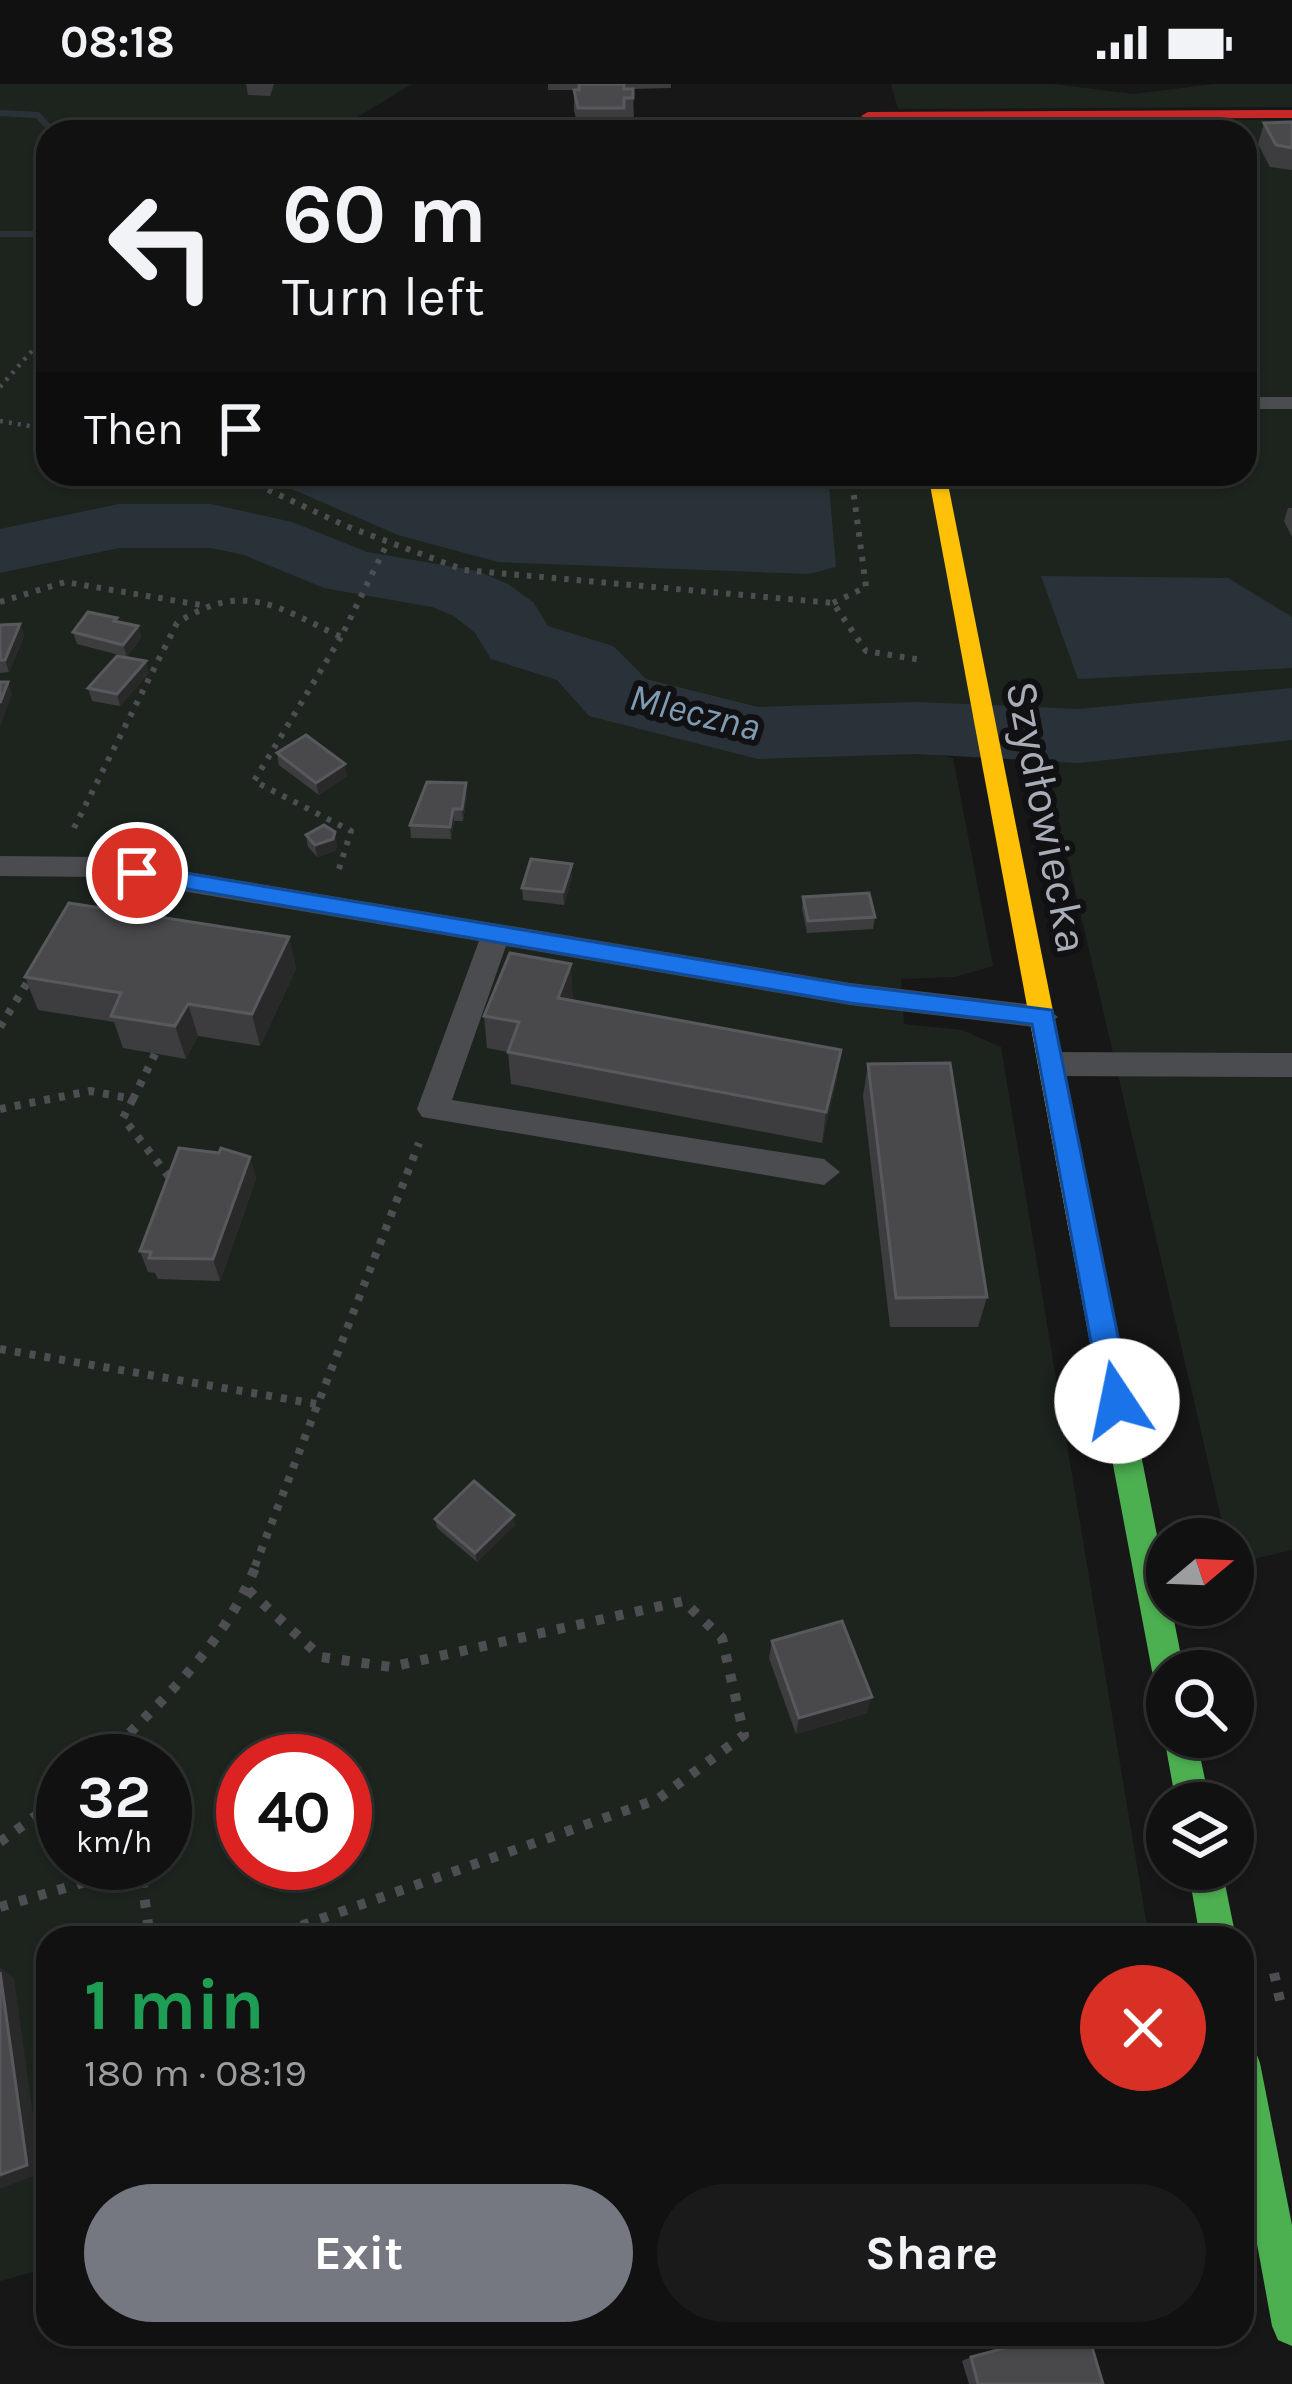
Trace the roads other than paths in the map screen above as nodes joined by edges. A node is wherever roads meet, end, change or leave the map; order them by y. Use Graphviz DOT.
graph roads {
  1 [pos="862,84"];
  2 [pos="1292,114"];
  3 [pos="868,120"];
  4 [pos="1038,120"];
  5 [pos="1257,403"];
  6 [pos="1292,403"];
  7 [pos="939,486"];
  8 [pos="0,866"];
  9 [pos="495,936"];
  10 [pos="1043,1017"];
  11 [pos="1052,1064"];
  12 [pos="1292,1065"];
  13 [pos="824,1172"];
  14 [pos="1164,1650"];
  15 [pos="1209,1890"];
  16 [pos="1216,1926"];
  17 [pos="1254,2126"];
  18 [pos="1292,2326"];
  1 -- 3 [label="street"];
  2 -- 4 [label="street"];
  5 -- 6 [label="lane"];
  7 -- 10 [label="street, Szydłowiecka"];
  8 -- 9 [label="lane"];
  9 -- 10 [label="lane"];
  9 -- 13 [label="lane"];
  10 -- 11 [label="street, Szydłowiecka"];
  11 -- 12 [label="lane"];
  11 -- 14 [label="street, Szydłowiecka"];
  15 -- 16 [label="street"];
  17 -- 18 [label="street"];
}
